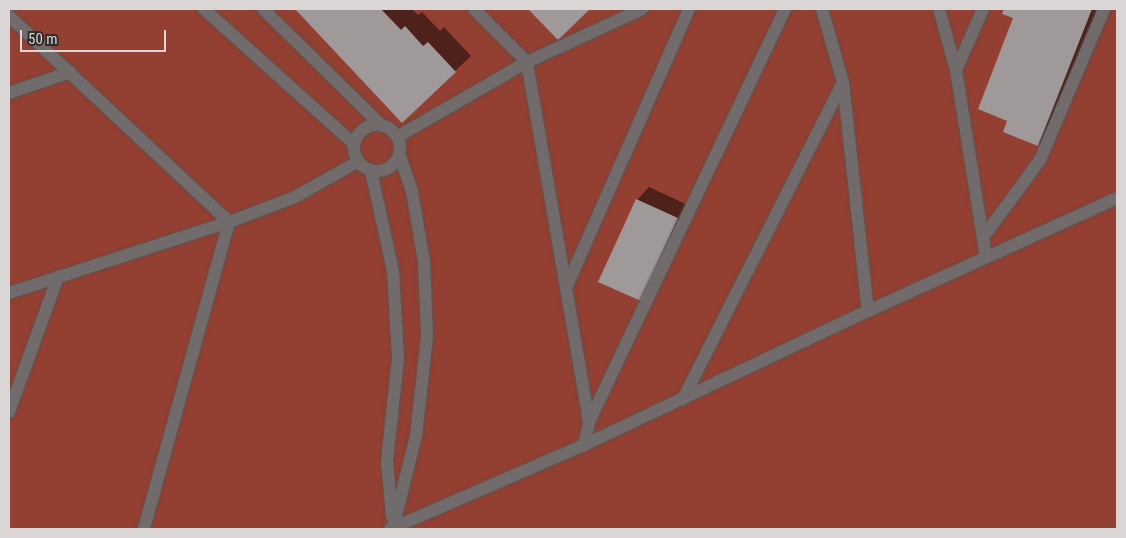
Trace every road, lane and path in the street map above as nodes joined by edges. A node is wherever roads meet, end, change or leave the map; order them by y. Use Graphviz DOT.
graph roads {
  1 [pos="204,9"];
  2 [pos="263,9"];
  3 [pos="474,9"];
  4 [pos="642,9"];
  5 [pos="689,9"];
  6 [pos="785,9"];
  7 [pos="822,9"];
  8 [pos="939,9"];
  9 [pos="983,9"];
  10 [pos="1104,9"];
  11 [pos="9,16"];
  12 [pos="527,62"];
  13 [pos="956,70"];
  14 [pos="70,72"];
  15 [pos="843,82"];
  16 [pos="9,93"];
  17 [pos="382,126"];
  18 [pos="397,137"];
  19 [pos="354,144"];
  20 [pos="399,154"];
  21 [pos="358,162"];
  22 [pos="371,171"];
  23 [pos="1117,198"];
  24 [pos="229,222"];
  25 [pos="984,236"];
  26 [pos="986,258"];
  27 [pos="58,277"];
  28 [pos="566,288"];
  29 [pos="9,293"];
  30 [pos="868,311"];
  31 [pos="683,398"];
  32 [pos="9,412"];
  33 [pos="589,422"];
  34 [pos="584,445"];
  35 [pos="144,529"];
  36 [pos="392,529"];
  1 -- 19 [label="street"];
  2 -- 17 [label="street"];
  3 -- 12 [label="street"];
  4 -- 12 [label="street"];
  5 -- 28 [label="street"];
  6 -- 33 [label="street"];
  7 -- 15 [label="street"];
  8 -- 13 [label="street"];
  9 -- 13 [label="street"];
  10 -- 25 [label="street"];
  11 -- 14 [label="street"];
  12 -- 18 [label="street"];
  12 -- 28 [label="street"];
  13 -- 25 [label="street"];
  14 -- 16 [label="street"];
  14 -- 24 [label="street"];
  15 -- 30 [label="street"];
  15 -- 31 [label="street"];
  17 -- 18 [label="street"];
  17 -- 19 [label="street"];
  18 -- 20 [label="street"];
  19 -- 21 [label="street"];
  20 -- 22 [label="street"];
  20 -- 36 [label="street"];
  21 -- 22 [label="street"];
  21 -- 24 [label="street"];
  22 -- 36 [label="street"];
  23 -- 26 [label="street"];
  24 -- 27 [label="street"];
  24 -- 35 [label="street"];
  25 -- 26 [label="street"];
  26 -- 30 [label="street"];
  27 -- 29 [label="street"];
  27 -- 32 [label="street"];
  28 -- 33 [label="street"];
  30 -- 31 [label="street"];
  31 -- 34 [label="street"];
  33 -- 34 [label="street"];
  34 -- 36 [label="street"];
}
